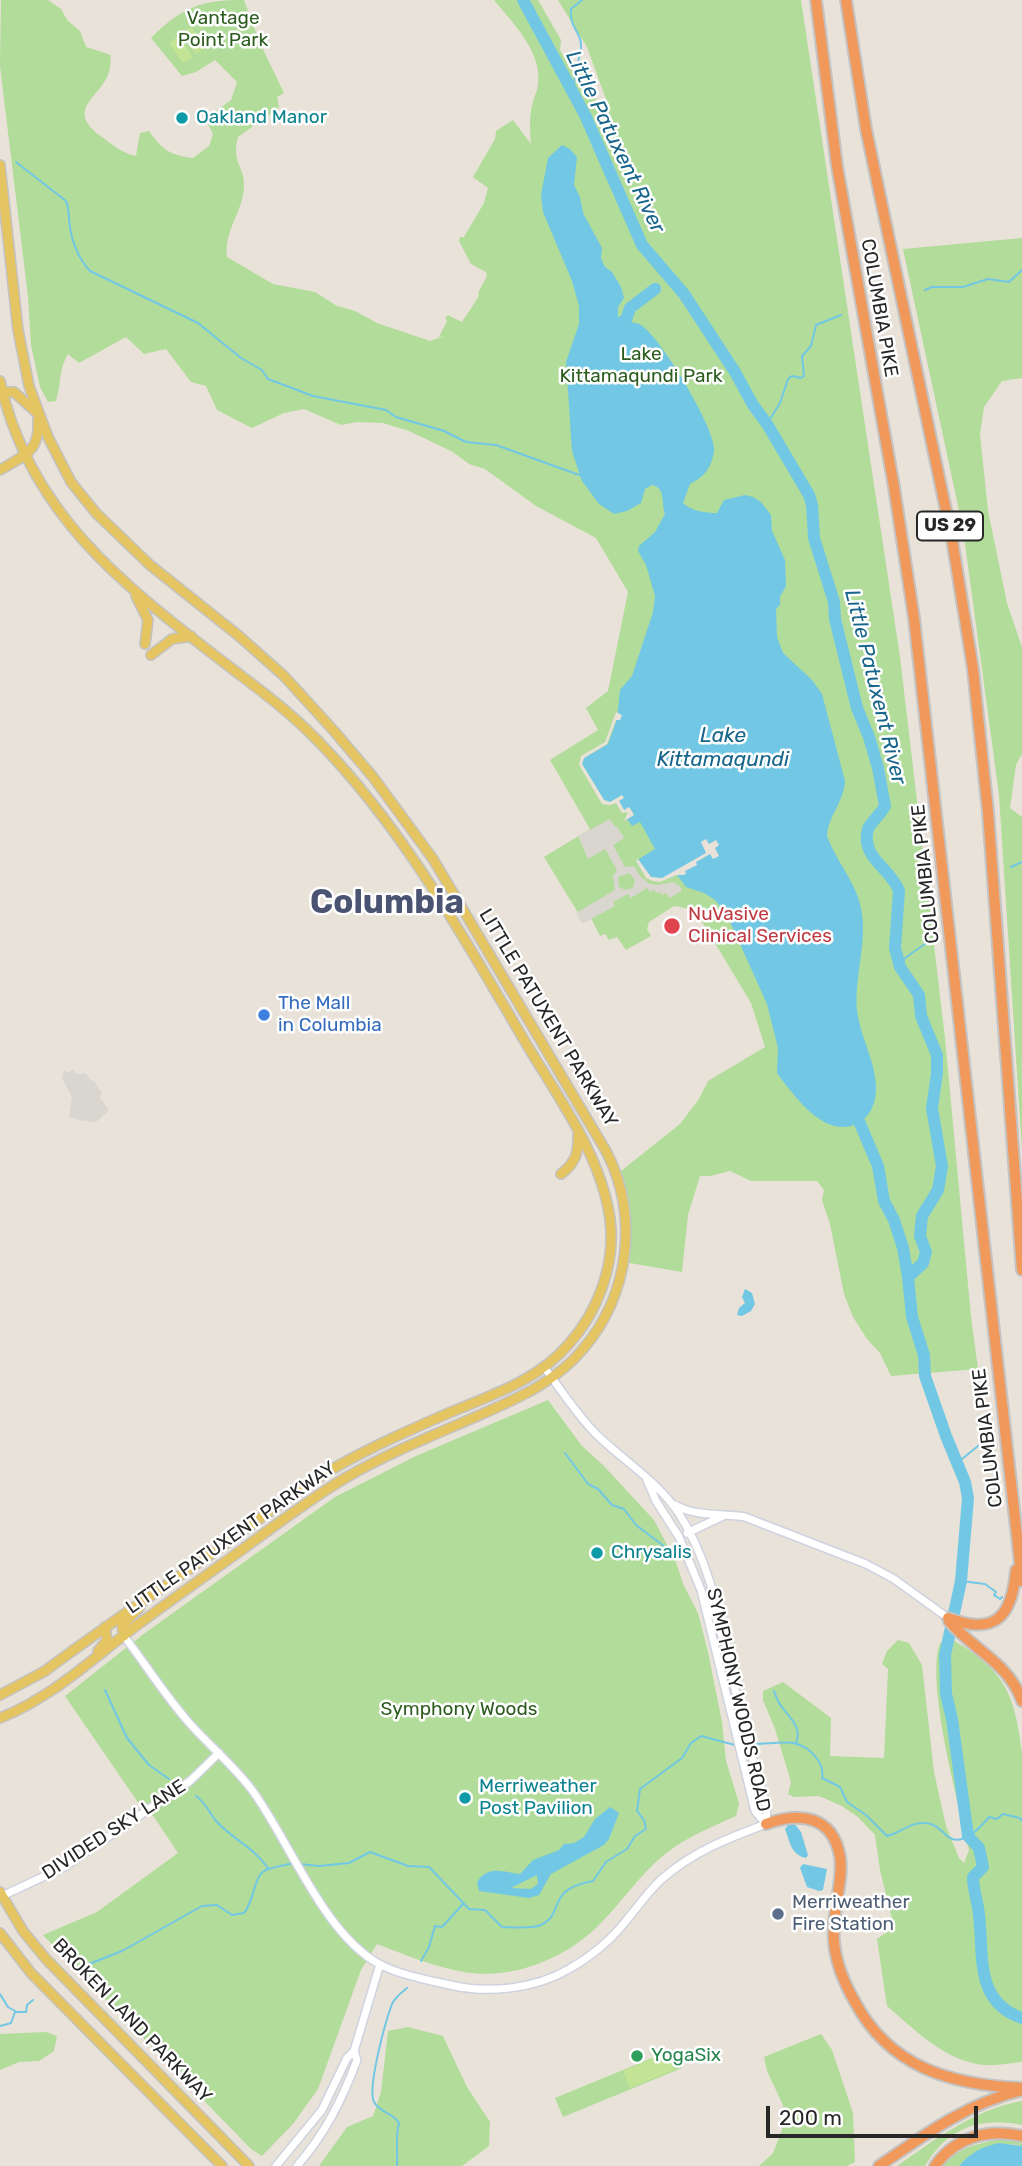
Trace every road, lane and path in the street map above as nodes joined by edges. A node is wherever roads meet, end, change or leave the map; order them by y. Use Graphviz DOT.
graph roads {
  1 [pos="817,0"];
  2 [pos="846,0"];
  3 [pos="0,165"];
  4 [pos="0,381"];
  5 [pos="1,392"];
  6 [pos="37,414"];
  7 [pos="25,454"];
  8 [pos="0,470"];
  9 [pos="131,589"];
  10 [pos="191,636"];
  11 [pos="145,644"];
  12 [pos="150,655"];
  13 [pos="577,1130"];
  14 [pos="561,1174"];
  15 [pos="1022,1270"];
  16 [pos="544,1367"];
  17 [pos="552,1378"];
  18 [pos="647,1480"];
  19 [pos="670,1501"];
  20 [pos="727,1514"];
  21 [pos="689,1532"];
  22 [pos="679,1537"];
  23 [pos="233,1538"];
  24 [pos="222,1546"];
  25 [pos="1018,1547"];
  26 [pos="231,1557"];
  27 [pos="1022,1581"];
  28 [pos="156,1591"];
  29 [pos="710,1601"];
  30 [pos="164,1605"];
  31 [pos="948,1618"];
  32 [pos="105,1627"];
  33 [pos="959,1627"];
  34 [pos="124,1636"];
  35 [pos="726,1642"];
  36 [pos="80,1670"];
  37 [pos="0,1695"];
  38 [pos="1022,1701"];
  39 [pos="0,1718"];
  40 [pos="219,1753"];
  41 [pos="766,1825"];
  42 [pos="1,1894"];
  43 [pos="0,1933"];
  44 [pos="380,1964"];
  45 [pos="354,2052"];
  46 [pos="1022,2089"];
  47 [pos="1022,2136"];
  48 [pos="222,2166"];
  49 [pos="249,2166"];
  50 [pos="276,2166"];
  51 [pos="297,2166"];
  52 [pos="879,2166"];
  53 [pos="934,2166"];
  1 -- 25 [label="highway, COLUMBIA PIKE / US 29"];
  2 -- 15 [label="highway, COLUMBIA PIKE / US 29"];
  3 -- 6 [label="main road, LITTLE PATUXENT PARKWAY"];
  4 -- 5 [label="main road, LITTLE PATUXENT PARKWAY"];
  5 -- 6 [label="main road"];
  5 -- 7 [label="main road, LITTLE PATUXENT PARKWAY"];
  6 -- 7 [label="main road"];
  6 -- 17 [label="main road, LITTLE PATUXENT PARKWAY"];
  7 -- 8 [label="main road"];
  7 -- 9 [label="main road, LITTLE PATUXENT PARKWAY"];
  9 -- 10 [label="main road, LITTLE PATUXENT PARKWAY"];
  9 -- 11 [label="main road"];
  10 -- 12 [label="main road"];
  10 -- 13 [label="main road, LITTLE PATUXENT PARKWAY"];
  13 -- 14 [label="main road"];
  13 -- 16 [label="main road, LITTLE PATUXENT PARKWAY"];
  16 -- 17 [label="street, SYMPHONY WOODS ROAD"];
  16 -- 23 [label="main road, LITTLE PATUXENT PARKWAY"];
  17 -- 18 [label="street, SYMPHONY WOODS ROAD"];
  17 -- 26 [label="main road, LITTLE PATUXENT PARKWAY"];
  18 -- 19 [label="street, SYMPHONY WOODS ROAD"];
  18 -- 22 [label="street, SYMPHONY WOODS ROAD"];
  19 -- 20 [label="street"];
  19 -- 21 [label="street, SYMPHONY WOODS ROAD"];
  20 -- 21 [label="street"];
  20 -- 31 [label="street"];
  21 -- 22 [label="street"];
  21 -- 35 [label="street, SYMPHONY WOODS ROAD"];
  22 -- 41 [label="street, SYMPHONY WOODS ROAD"];
  23 -- 24 [label="main road, LITTLE PATUXENT PARKWAY"];
  23 -- 26 [label="main road"];
  24 -- 28 [label="main road, LITTLE PATUXENT PARKWAY"];
  24 -- 30 [label="main road"];
  25 -- 27 [label="highway, COLUMBIA PIKE / US 29"];
  25 -- 33 [label="highway"];
  26 -- 30 [label="main road, LITTLE PATUXENT PARKWAY"];
  28 -- 32 [label="main road, LITTLE PATUXENT PARKWAY"];
  28 -- 34 [label="main road"];
  29 -- 35 [label="street"];
  30 -- 34 [label="main road, LITTLE PATUXENT PARKWAY"];
  31 -- 33 [label="highway"];
  32 -- 36 [label="main road"];
  32 -- 37 [label="main road, LITTLE PATUXENT PARKWAY"];
  33 -- 38 [label="highway"];
  34 -- 36 [label="main road, LITTLE PATUXENT PARKWAY"];
  34 -- 40 [label="street"];
  35 -- 41 [label="street, SYMPHONY WOODS ROAD"];
  36 -- 39 [label="main road, LITTLE PATUXENT PARKWAY"];
  40 -- 42 [label="street, DIVIDED SKY LANE"];
  40 -- 44 [label="street"];
  41 -- 44 [label="street"];
  41 -- 46 [label="highway"];
  42 -- 49 [label="main road, BROKEN LAND PARKWAY"];
  43 -- 48 [label="main road, BROKEN LAND PARKWAY"];
  44 -- 45 [label="street"];
  45 -- 50 [label="street"];
  45 -- 51 [label="street"];
  46 -- 52 [label="highway"];
  47 -- 53 [label="highway"];
}
